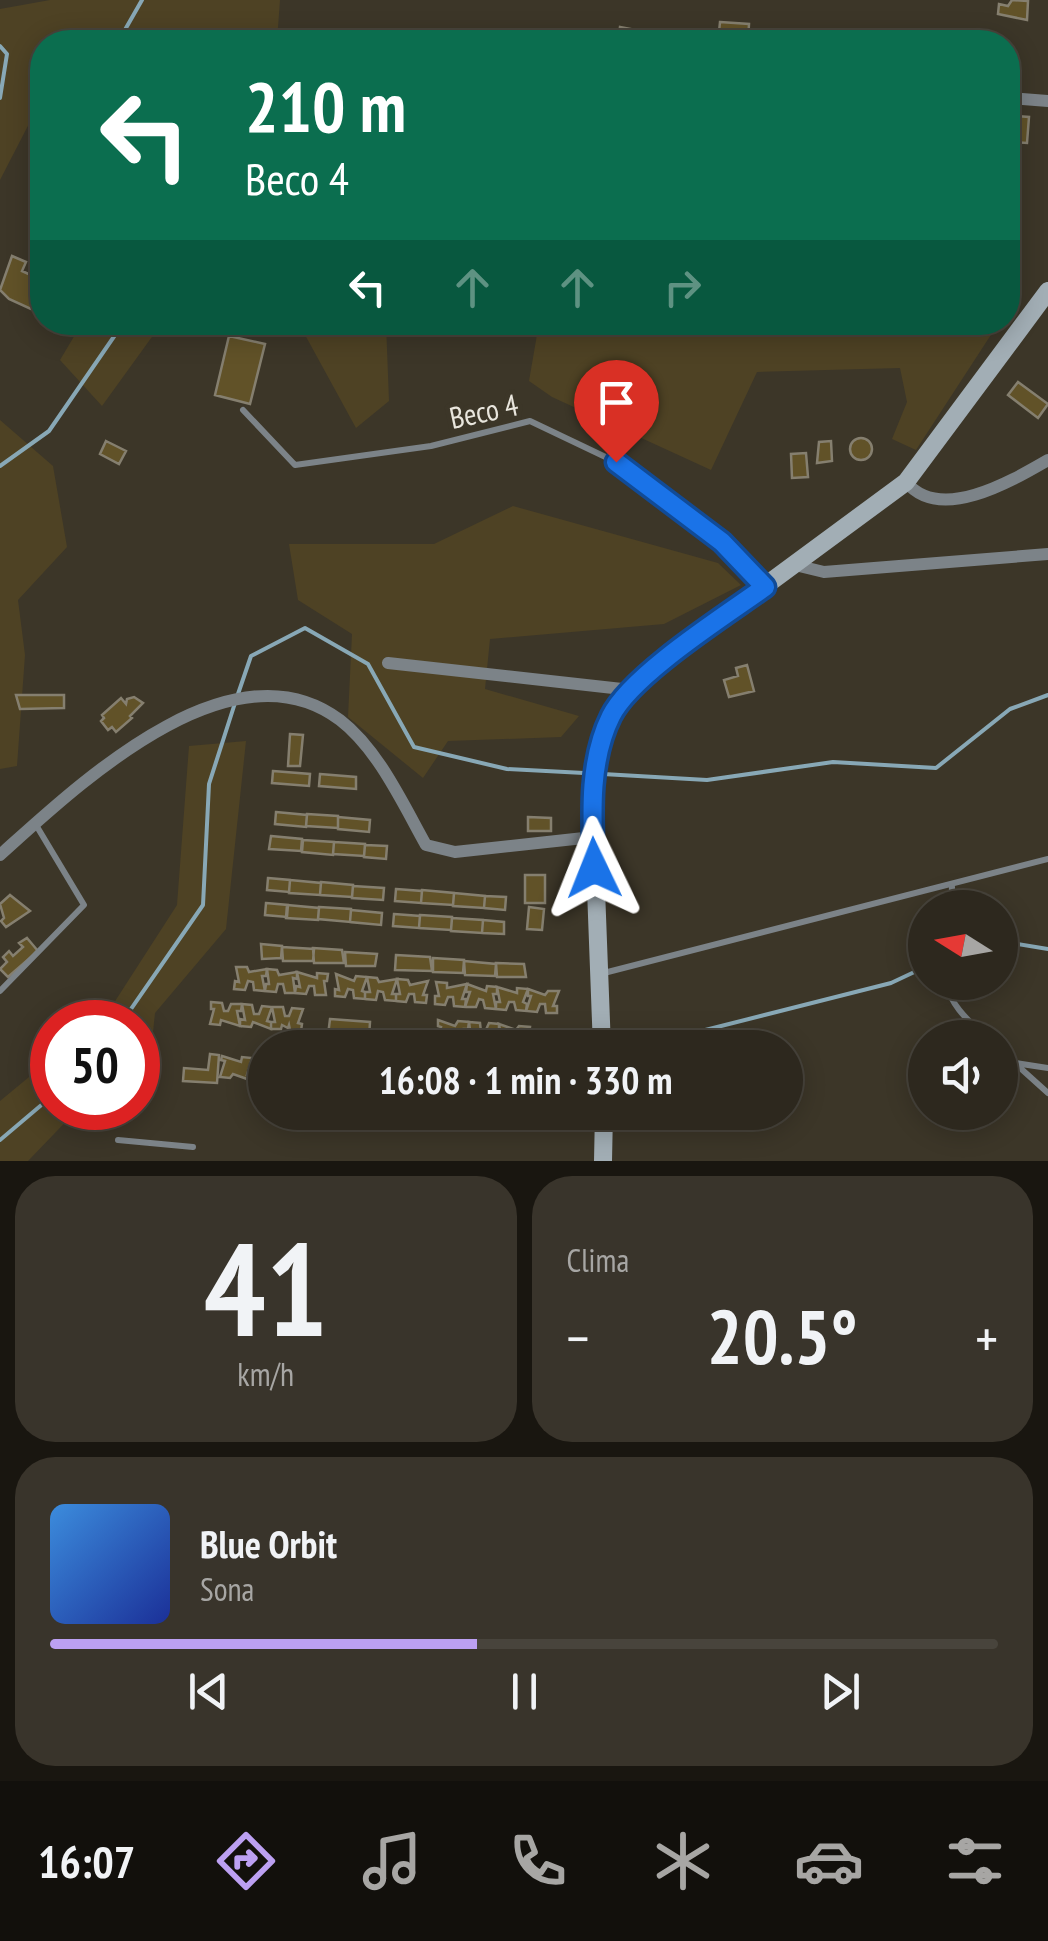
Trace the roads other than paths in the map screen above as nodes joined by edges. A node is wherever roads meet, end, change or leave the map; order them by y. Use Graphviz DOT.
graph roads {
  1 [pos="1020,99"];
  2 [pos="1048,101"];
  3 [pos="1048,291"];
  4 [pos="1020,329"];
  5 [pos="1015,335"];
  6 [pos="243,410"];
  7 [pos="1048,460"];
  8 [pos="906,482"];
  9 [pos="1048,554"];
  10 [pos="795,565"];
  11 [pos="765,587"];
  12 [pos="388,663"];
  13 [pos="630,690"];
  14 [pos="35,824"];
  15 [pos="593,837"];
  16 [pos="0,855"];
  17 [pos="1048,859"];
  18 [pos="952,887"];
  19 [pos="599,975"];
  20 [pos="0,991"];
  21 [pos="952,1000"];
  22 [pos="970,1020"];
  23 [pos="601,1030"];
  24 [pos="1018,1064"];
  25 [pos="1018,1067"];
  26 [pos="1048,1068"];
  27 [pos="1048,1093"];
  28 [pos="604,1130"];
  29 [pos="118,1140"];
  30 [pos="192,1146"];
  31 [pos="603,1161"];
  1 -- 2 [label="street"];
  3 -- 4 [label="main road"];
  5 -- 8 [label="main road"];
  6 -- 11 [label="lane, Beco 4"];
  7 -- 8 [label="street"];
  8 -- 10 [label="main road"];
  9 -- 10 [label="street"];
  10 -- 11 [label="main road"];
  11 -- 13 [label="main road"];
  12 -- 13 [label="street"];
  13 -- 15 [label="main road"];
  14 -- 15 [label="street"];
  14 -- 16 [label="street"];
  14 -- 20 [label="lane"];
  15 -- 19 [label="main road"];
  17 -- 18 [label="lane"];
  18 -- 19 [label="lane"];
  19 -- 23 [label="main road"];
  21 -- 22 [label="lane"];
  24 -- 26 [label="lane"];
  25 -- 27 [label="lane"];
  28 -- 31 [label="main road"];
  29 -- 30 [label="lane"];
}
